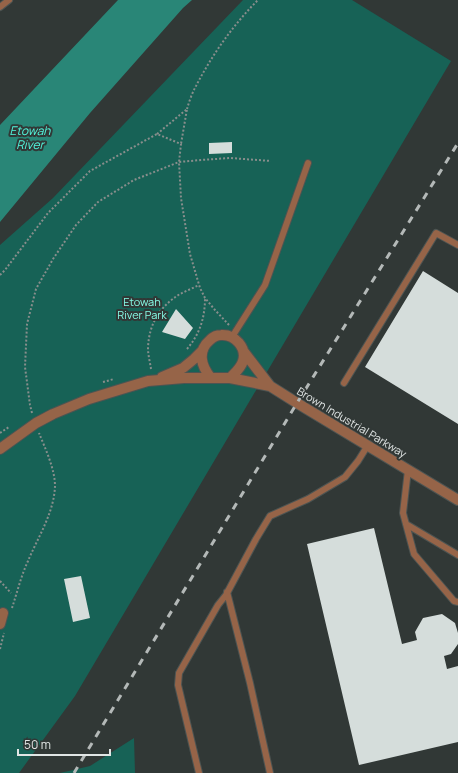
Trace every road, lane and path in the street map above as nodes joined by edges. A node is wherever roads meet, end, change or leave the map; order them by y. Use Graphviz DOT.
graph roads {
  1 [pos="9,0"];
  2 [pos="258,0"];
  3 [pos="0,7"];
  4 [pos="186,109"];
  5 [pos="157,134"];
  6 [pos="181,144"];
  7 [pos="271,161"];
  8 [pos="179,162"];
  9 [pos="308,163"];
  10 [pos="458,245"];
  11 [pos="0,274"];
  12 [pos="199,285"];
  13 [pos="205,298"];
  14 [pos="235,333"];
  15 [pos="203,350"];
  16 [pos="184,351"];
  17 [pos="244,352"];
  18 [pos="146,371"];
  19 [pos="114,378"];
  20 [pos="211,378"];
  21 [pos="230,378"];
  22 [pos="153,380"];
  23 [pos="101,383"];
  24 [pos="344,383"];
  25 [pos="270,386"];
  26 [pos="34,418"];
  27 [pos="39,432"];
  28 [pos="368,445"];
  29 [pos="0,449"];
  30 [pos="408,470"];
  31 [pos="458,500"];
  32 [pos="406,524"];
  33 [pos="458,555"];
  34 [pos="0,582"];
  35 [pos="227,592"];
  36 [pos="11,593"];
  37 [pos="458,602"];
  38 [pos="7,612"];
  39 [pos="2,628"];
  40 [pos="0,650"];
  41 [pos="199,773"];
  42 [pos="270,773"];
  1 -- 3 [label="lane"];
  2 -- 4 [label="path"];
  4 -- 5 [label="path"];
  4 -- 6 [label="path"];
  5 -- 6 [label="path"];
  5 -- 11 [label="path"];
  6 -- 8 [label="path"];
  7 -- 8 [label="path"];
  8 -- 12 [label="path"];
  8 -- 26 [label="path"];
  9 -- 14 [label="lane"];
  10 -- 24 [label="lane"];
  12 -- 13 [label="path"];
  12 -- 18 [label="path"];
  13 -- 14 [label="path"];
  13 -- 16 [label="path"];
  14 -- 15 [label="street"];
  14 -- 17 [label="street"];
  15 -- 20 [label="street"];
  15 -- 22 [label="street"];
  17 -- 21 [label="street"];
  17 -- 25 [label="street, Brown Industrial Parkway"];
  19 -- 23 [label="path"];
  20 -- 21 [label="street"];
  20 -- 22 [label="street"];
  21 -- 25 [label="street"];
  22 -- 29 [label="street"];
  25 -- 28 [label="street, Brown Industrial Parkway"];
  27 -- 38 [label="path"];
  28 -- 30 [label="street, Brown Industrial Parkway"];
  28 -- 35 [label="lane"];
  30 -- 31 [label="street, Brown Industrial Parkway"];
  30 -- 32 [label="lane"];
  32 -- 33 [label="lane"];
  32 -- 37 [label="lane"];
  34 -- 36 [label="path"];
  35 -- 41 [label="lane"];
  35 -- 42 [label="lane"];
  38 -- 39 [label="street"];
  39 -- 40 [label="path"];
}
